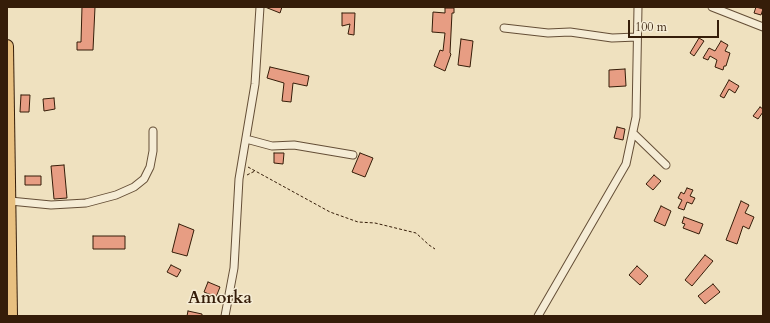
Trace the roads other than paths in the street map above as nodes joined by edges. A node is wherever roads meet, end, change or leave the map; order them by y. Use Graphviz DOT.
graph roads {
  1 [pos="260,7"];
  2 [pos="638,7"];
  3 [pos="712,7"];
  4 [pos="763,27"];
  5 [pos="504,28"];
  6 [pos="637,37"];
  7 [pos="7,46"];
  8 [pos="153,132"];
  9 [pos="632,133"];
  10 [pos="246,139"];
  11 [pos="353,155"];
  12 [pos="666,164"];
  13 [pos="10,201"];
  14 [pos="11,316"];
  15 [pos="225,316"];
  16 [pos="538,316"];
  1 -- 10 [label="street"];
  2 -- 6 [label="street"];
  3 -- 4 [label="street"];
  5 -- 6 [label="street"];
  6 -- 9 [label="street"];
  7 -- 13 [label="highway"];
  8 -- 13 [label="street"];
  9 -- 12 [label="street"];
  9 -- 16 [label="street"];
  10 -- 11 [label="street"];
  10 -- 15 [label="street"];
  13 -- 14 [label="highway"];
}
